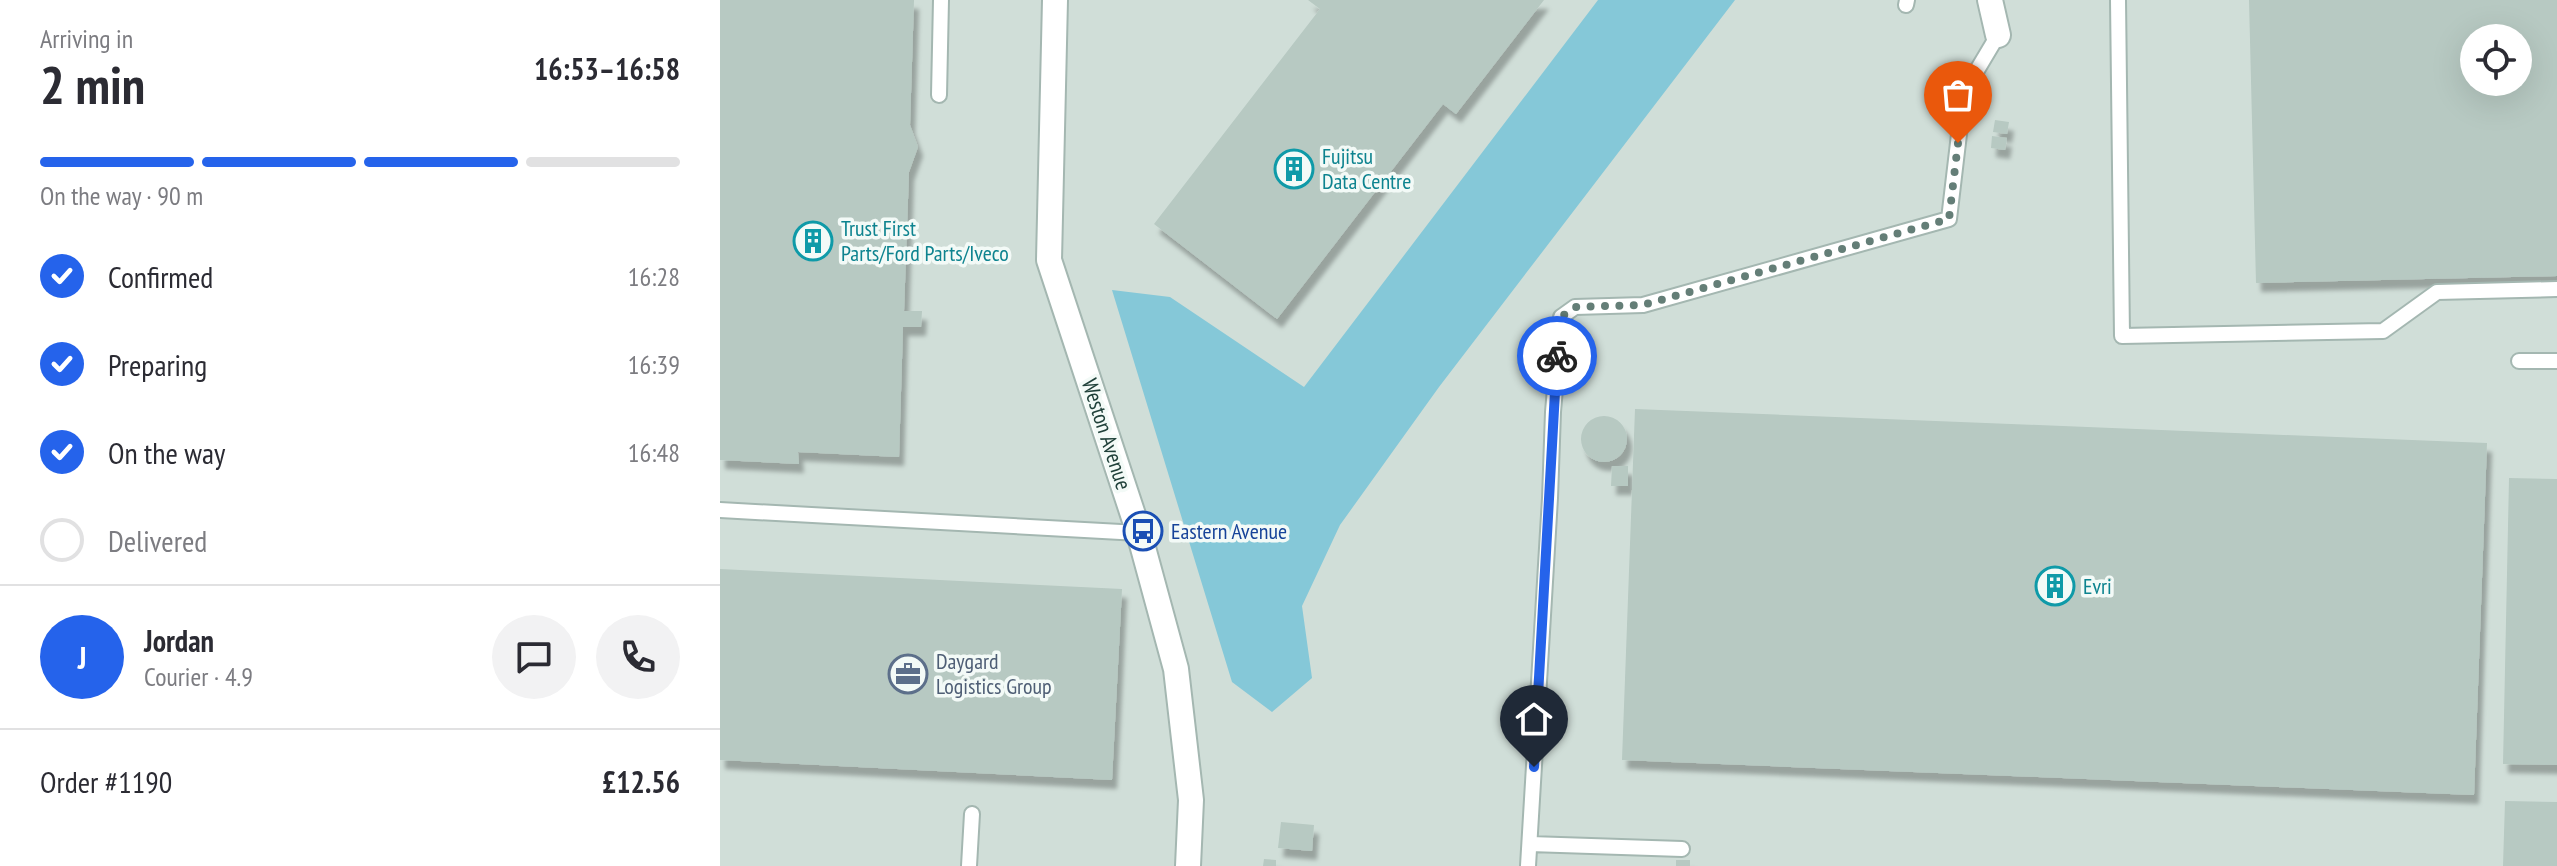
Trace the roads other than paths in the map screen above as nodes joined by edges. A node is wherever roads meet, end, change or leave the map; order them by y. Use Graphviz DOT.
graph roads {
  1 [pos="941,0"];
  2 [pos="1055,0"];
  3 [pos="1990,0"];
  4 [pos="2118,0"];
  5 [pos="1998,35"];
  6 [pos="939,95"];
  7 [pos="2557,289"];
  8 [pos="2519,361"];
  9 [pos="2557,361"];
  10 [pos="720,510"];
  11 [pos="1139,533"];
  12 [pos="972,814"];
  13 [pos="1530,844"];
  14 [pos="1682,849"];
  15 [pos="969,866"];
  16 [pos="1188,866"];
  17 [pos="1528,866"];
  1 -- 6 [label="lane"];
  2 -- 11 [label="street, Weston Avenue"];
  3 -- 5 [label="street"];
  4 -- 7 [label="lane"];
  5 -- 13 [label="lane"];
  8 -- 9 [label="lane"];
  10 -- 11 [label="lane"];
  11 -- 16 [label="street, Weston Avenue"];
  12 -- 15 [label="lane"];
  13 -- 14 [label="lane"];
  13 -- 17 [label="lane"];
}
